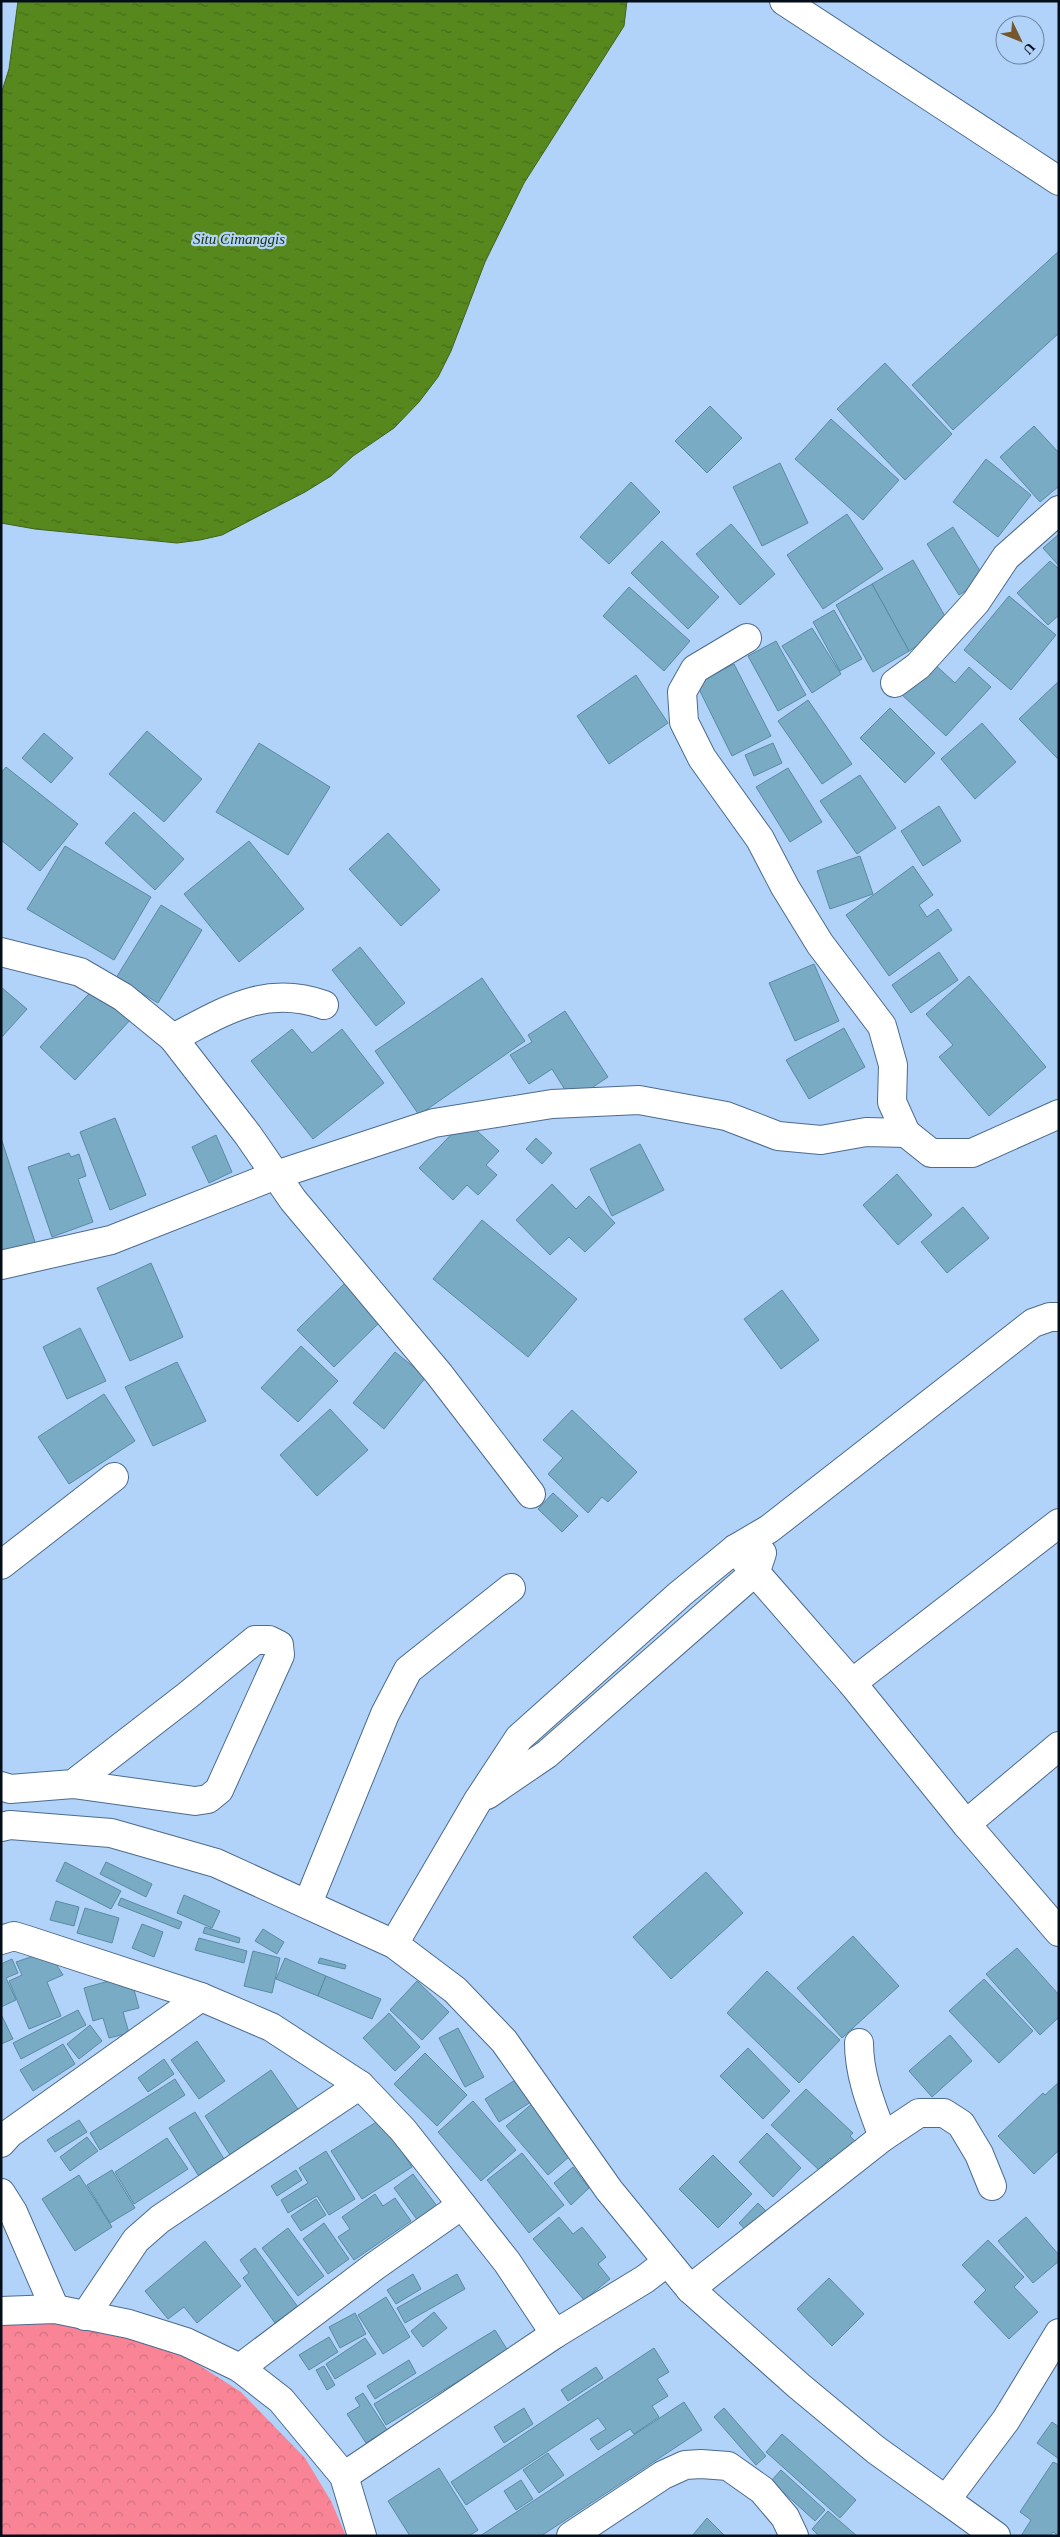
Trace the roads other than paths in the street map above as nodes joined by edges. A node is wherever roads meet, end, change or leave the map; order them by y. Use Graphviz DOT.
graph roads {
  1 [pos="784,1"];
  2 [pos="1059,181"];
  3 [pos="1059,510"];
  4 [pos="747,638"];
  5 [pos="895,683"];
  6 [pos="1,952"];
  7 [pos="324,1005"];
  8 [pos="173,1038"];
  9 [pos="1059,1114"];
  10 [pos="906,1133"];
  11 [pos="276,1175"];
  12 [pos="1,1265"];
  13 [pos="1059,1317"];
  14 [pos="114,1477"];
  15 [pos="532,1494"];
  16 [pos="1059,1523"];
  17 [pos="770,1529"];
  18 [pos="736,1549"];
  19 [pos="1,1565"];
  20 [pos="756,1571"];
  21 [pos="511,1588"];
  22 [pos="852,1683"];
  23 [pos="1059,1746"];
  24 [pos="73,1784"];
  25 [pos="1,1786"];
  26 [pos="125,1793"];
  27 [pos="477,1802"];
  28 [pos="966,1824"];
  29 [pos="1,1827"];
  30 [pos="111,1833"];
  31 [pos="308,1903"];
  32 [pos="1059,1932"];
  33 [pos="1,1940"];
  34 [pos="394,1944"];
  35 [pos="201,1997"];
  36 [pos="860,2043"];
  37 [pos="360,2085"];
  38 [pos="883,2137"];
  39 [pos="1,2143"];
  40 [pos="992,2186"];
  41 [pos="1,2193"];
  42 [pos="462,2205"];
  43 [pos="667,2262"];
  44 [pos="690,2289"];
  45 [pos="55,2310"];
  46 [pos="1,2311"];
  47 [pos="85,2316"];
  48 [pos="1059,2333"];
  49 [pos="555,2334"];
  50 [pos="240,2368"];
  51 [pos="344,2476"];
  52 [pos="946,2500"];
  53 [pos="362,2536"];
  54 [pos="571,2536"];
  55 [pos="794,2536"];
  56 [pos="996,2536"];
  1 -- 2 [label="street"];
  3 -- 5 [label="street"];
  4 -- 10 [label="street"];
  6 -- 8 [label="street"];
  7 -- 8 [label="street"];
  8 -- 11 [label="street"];
  9 -- 10 [label="street"];
  10 -- 11 [label="street"];
  11 -- 12 [label="street"];
  11 -- 15 [label="street"];
  13 -- 17 [label="street"];
  14 -- 19 [label="street"];
  16 -- 22 [label="street"];
  17 -- 18 [label="street"];
  17 -- 20 [label="street"];
  18 -- 20 [label="street"];
  18 -- 27 [label="street"];
  20 -- 22 [label="street"];
  20 -- 27 [label="street"];
  21 -- 31 [label="street"];
  22 -- 28 [label="street"];
  23 -- 28 [label="street"];
  24 -- 25 [label="street"];
  24 -- 26 [label="street"];
  24 -- 26 [label="street"];
  26 -- 30 [label="street"];
  27 -- 34 [label="street"];
  28 -- 32 [label="street"];
  29 -- 30 [label="street"];
  30 -- 31 [label="street"];
  31 -- 34 [label="street"];
  33 -- 35 [label="street"];
  34 -- 43 [label="street"];
  35 -- 37 [label="street"];
  35 -- 39 [label="street"];
  36 -- 38 [label="street"];
  37 -- 42 [label="street"];
  37 -- 47 [label="street"];
  38 -- 40 [label="street"];
  38 -- 44 [label="street"];
  41 -- 45 [label="street"];
  42 -- 49 [label="street"];
  42 -- 50 [label="street"];
  43 -- 44 [label="street"];
  43 -- 49 [label="street"];
  44 -- 52 [label="street"];
  45 -- 46 [label="street"];
  45 -- 47 [label="street"];
  47 -- 50 [label="street"];
  48 -- 52 [label="street"];
  49 -- 51 [label="street"];
  50 -- 51 [label="street"];
  51 -- 53 [label="street"];
  52 -- 56 [label="street"];
  54 -- 55 [label="street"];
}
